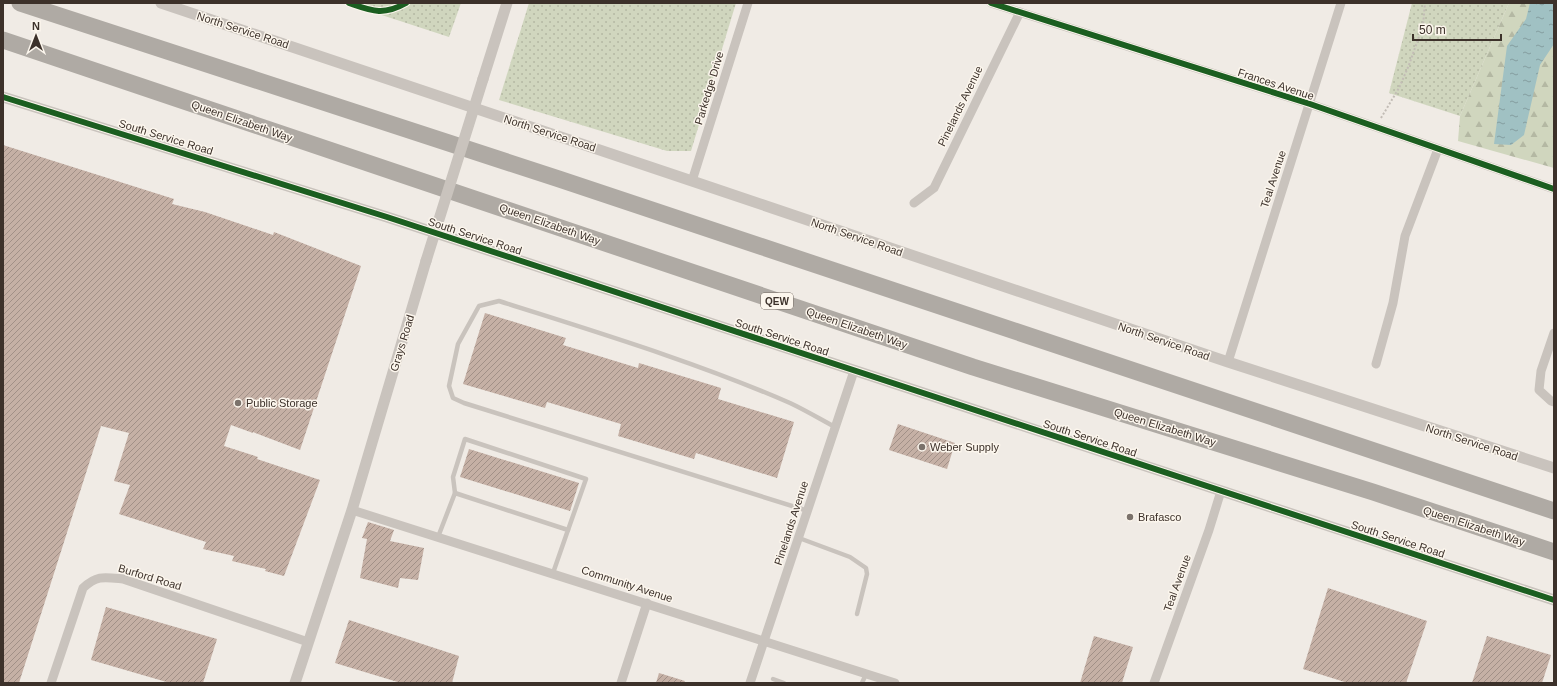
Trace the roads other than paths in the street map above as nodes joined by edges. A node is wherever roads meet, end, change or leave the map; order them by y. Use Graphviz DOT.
graph roads {
  1 [pos="20,3"];
  2 [pos="161,3"];
  3 [pos="507,3"];
  4 [pos="748,3"];
  5 [pos="991,3"];
  6 [pos="1341,3"];
  7 [pos="1020,12"];
  8 [pos="3,40"];
  9 [pos="3,97"];
  10 [pos="1310,104"];
  11 [pos="1438,149"];
  12 [pos="692,181"];
  13 [pos="1554,189"];
  14 [pos="914,203"];
  15 [pos="1554,333"];
  16 [pos="1228,362"];
  17 [pos="1376,364"];
  18 [pos="854,371"];
  19 [pos="1554,402"];
  20 [pos="836,427"];
  21 [pos="1554,468"];
  22 [pos="1221,491"];
  23 [pos="454,493"];
  24 [pos="352,510"];
  25 [pos="808,511"];
  26 [pos="1554,511"];
  27 [pos="568,530"];
  28 [pos="438,537"];
  29 [pos="799,538"];
  30 [pos="1554,552"];
  31 [pos="553,573"];
  32 [pos="1554,600"];
  33 [pos="647,603"];
  34 [pos="857,614"];
  35 [pos="308,642"];
  36 [pos="765,642"];
  37 [pos="866,674"];
  38 [pos="773,679"];
  39 [pos="51,683"];
  40 [pos="295,683"];
  41 [pos="621,683"];
  42 [pos="750,683"];
  43 [pos="784,683"];
  44 [pos="862,683"];
  45 [pos="895,683"];
  46 [pos="1154,683"];
  1 -- 26 [label="highway"];
  2 -- 12 [label="street, North Service Road"];
  3 -- 24 [label="street, Grays Road, bridge"];
  4 -- 12 [label="street, Parkedge Drive"];
  5 -- 7 [label="street, Frances Avenue"];
  6 -- 10 [label="street, Teal Avenue"];
  7 -- 10 [label="street, Frances Avenue"];
  7 -- 14 [label="street, Pinelands Avenue"];
  8 -- 30 [label="highway, Queen Elizabeth Way / QEW"];
  9 -- 18 [label="street, South Service Road"];
  10 -- 11 [label="street, Frances Avenue"];
  10 -- 16 [label="street, Teal Avenue"];
  11 -- 13 [label="street, Frances Avenue"];
  11 -- 17 [label="street"];
  12 -- 16 [label="street, North Service Road"];
  15 -- 19 [label="street"];
  16 -- 21 [label="street, North Service Road"];
  18 -- 20 [label="street, Pinelands Avenue"];
  18 -- 22 [label="street, South Service Road"];
  20 -- 25 [label="street, Pinelands Avenue"];
  20 -- 25 [label="lane"];
  22 -- 32 [label="street, South Service Road"];
  22 -- 46 [label="street, Teal Avenue"];
  23 -- 27 [label="lane"];
  23 -- 27 [label="lane"];
  23 -- 28 [label="lane"];
  24 -- 28 [label="street, Community Avenue"];
  24 -- 35 [label="street, Grays Road"];
  25 -- 29 [label="street, Pinelands Avenue"];
  27 -- 31 [label="lane"];
  28 -- 31 [label="street, Community Avenue"];
  29 -- 34 [label="lane"];
  29 -- 36 [label="street, Pinelands Avenue"];
  31 -- 33 [label="street, Community Avenue"];
  33 -- 36 [label="street, Community Avenue"];
  33 -- 41 [label="street"];
  35 -- 39 [label="street, Burford Road"];
  35 -- 40 [label="street, Grays Road"];
  36 -- 37 [label="street, Community Avenue"];
  36 -- 42 [label="street, Pinelands Avenue"];
  37 -- 44 [label="lane"];
  37 -- 45 [label="street, Community Avenue"];
  38 -- 43 [label="lane"];
}
